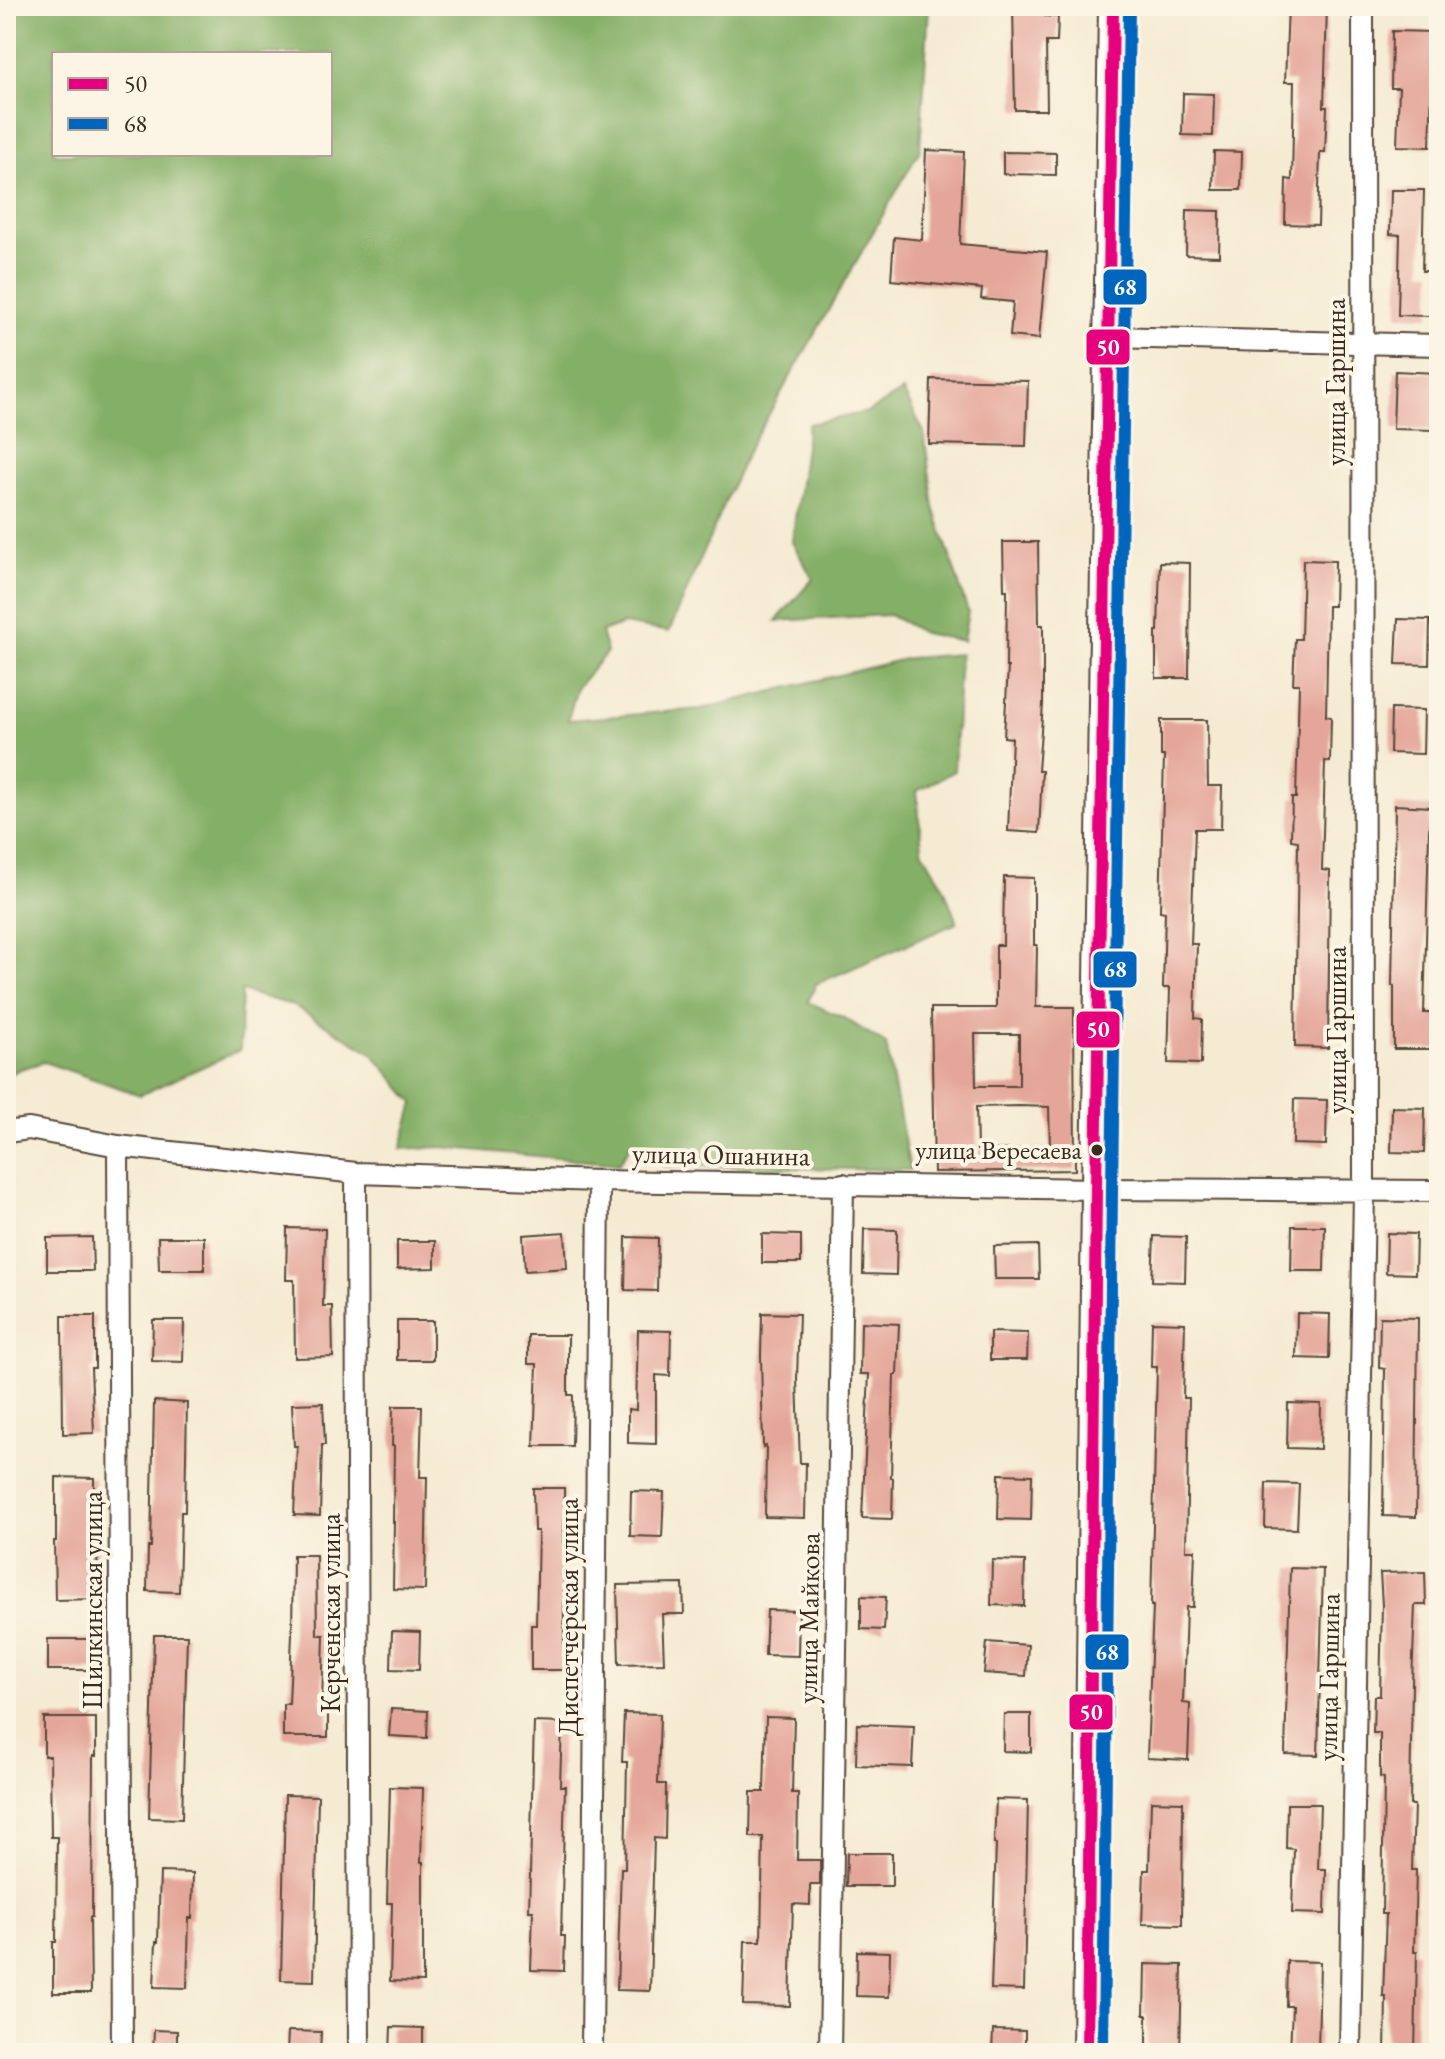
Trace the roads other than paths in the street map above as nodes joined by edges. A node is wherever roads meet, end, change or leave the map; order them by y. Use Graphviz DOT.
graph roads {
  1 [pos="1113,6"];
  2 [pos="1363,6"];
  3 [pos="1109,337"];
  4 [pos="1363,342"];
  5 [pos="1439,345"];
  6 [pos="6,1132"];
  7 [pos="118,1146"];
  8 [pos="356,1173"];
  9 [pos="599,1181"];
  10 [pos="843,1184"];
  11 [pos="1096,1189"];
  12 [pos="1364,1191"];
  13 [pos="1439,1191"];
  14 [pos="122,2053"];
  15 [pos="359,2053"];
  16 [pos="592,2053"];
  17 [pos="830,2053"];
  18 [pos="1087,2053"];
  19 [pos="1350,2053"];
  1 -- 3 [label="street"];
  2 -- 4 [label="street, улица Гаршина"];
  3 -- 4 [label="street"];
  3 -- 11 [label="street"];
  4 -- 5 [label="street"];
  4 -- 12 [label="street, улица Гаршина"];
  6 -- 7 [label="street, улица Ошанина"];
  7 -- 8 [label="street, улица Ошанина"];
  7 -- 14 [label="street, Шилкинская улица"];
  8 -- 9 [label="street, улица Ошанина"];
  8 -- 15 [label="street, Керченская улица"];
  9 -- 10 [label="street, улица Ошанина"];
  9 -- 16 [label="street, Диспетчерская улица"];
  10 -- 11 [label="street, улица Ошанина"];
  10 -- 17 [label="street, улица Майкова"];
  11 -- 12 [label="street, улица Ошанина"];
  11 -- 18 [label="street"];
  12 -- 13 [label="street, улица Ошанина"];
  12 -- 19 [label="street, улица Гаршина"];
}
